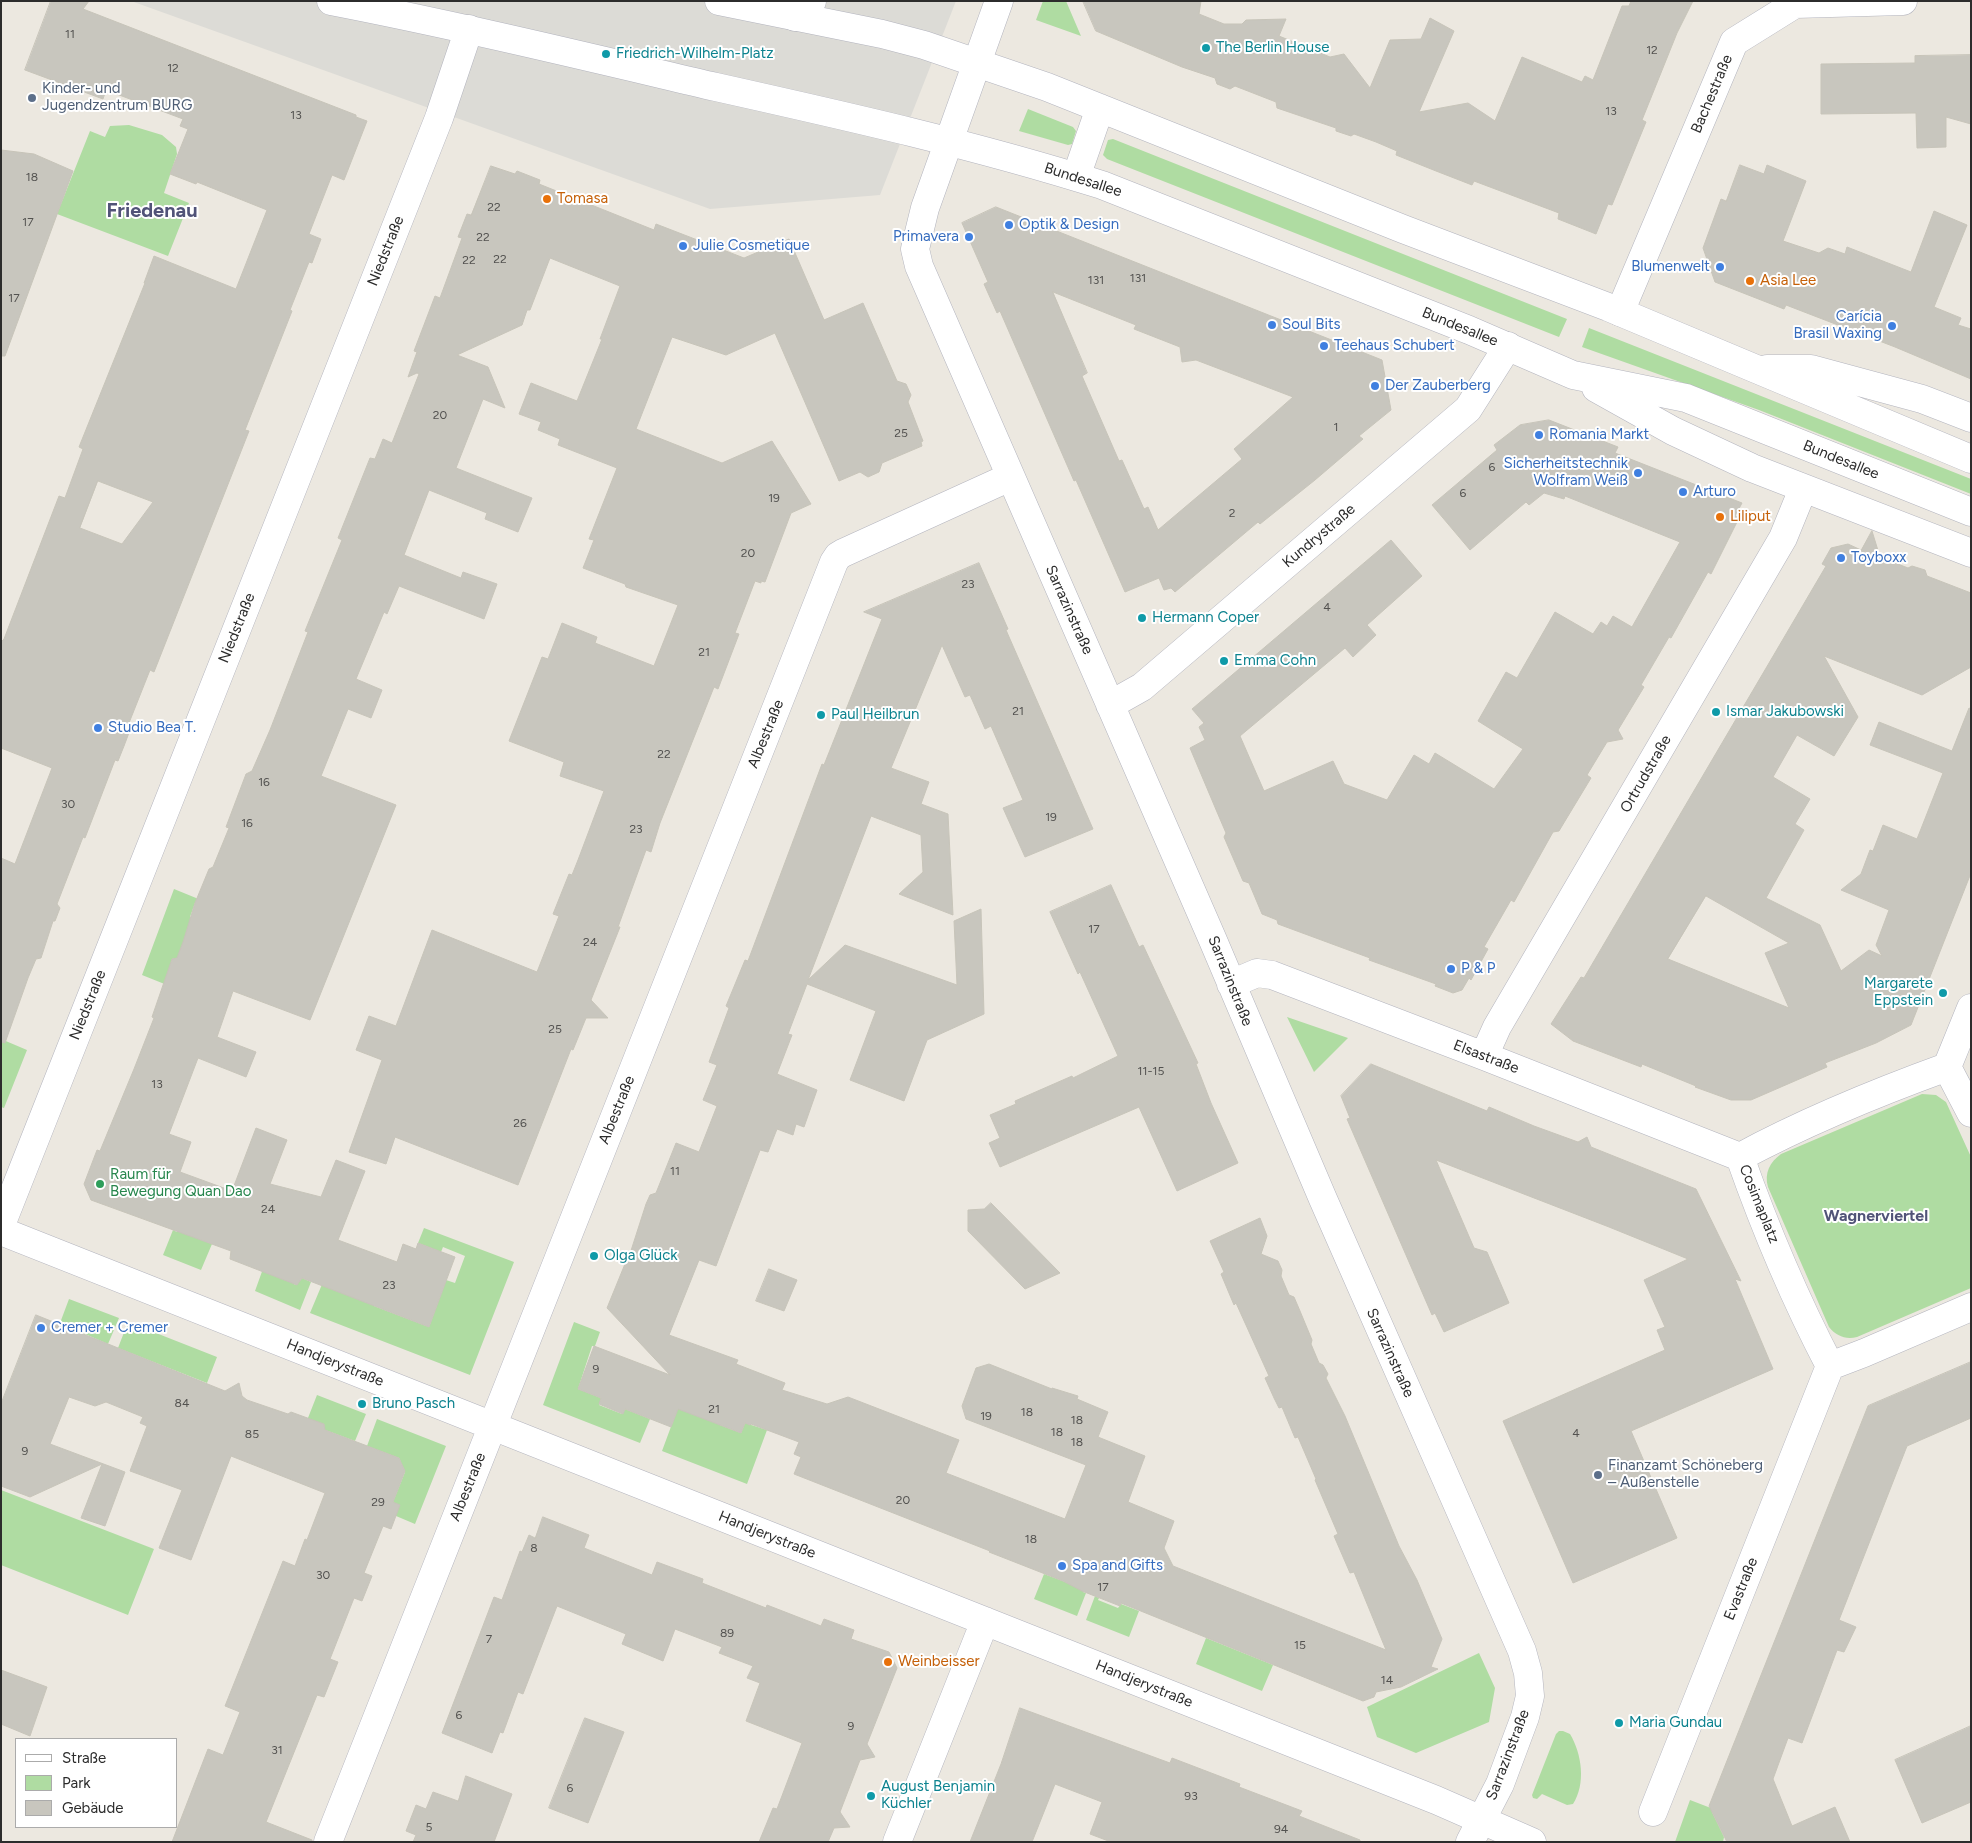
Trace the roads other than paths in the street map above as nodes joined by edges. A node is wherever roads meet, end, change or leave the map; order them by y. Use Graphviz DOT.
graph roads {
  1 [pos="331,1"];
  2 [pos="719,1"];
  3 [pos="999,1"];
  4 [pos="1903,1"];
  5 [pos="803,9"];
  6 [pos="469,29"];
  7 [pos="977,63"];
  8 [pos="1100,108"];
  9 [pos="948,142"];
  10 [pos="1076,177"];
  11 [pos="1620,312"];
  12 [pos="1508,346"];
  13 [pos="1756,369"];
  14 [pos="1573,375"];
  15 [pos="1971,418"];
  16 [pos="1971,458"];
  17 [pos="1010,477"];
  18 [pos="1803,489"];
  19 [pos="1971,512"];
  20 [pos="1971,554"];
  21 [pos="1110,705"];
  22 [pos="1232,984"];
  23 [pos="1971,1008"];
  24 [pos="1484,1056"];
  25 [pos="1947,1066"];
  26 [pos="1971,1113"];
  27 [pos="1740,1157"];
  28 [pos="1,1225"];
  29 [pos="1,1231"];
  30 [pos="1971,1307"];
  31 [pos="1830,1366"];
  32 [pos="492,1426"];
  33 [pos="985,1621"];
  34 [pos="1653,1812"];
  35 [pos="1476,1831"];
  36 [pos="328,1842"];
  37 [pos="896,1842"];
  38 [pos="1532,1842"];
  1 -- 6 [label="street"];
  2 -- 5 [label="street"];
  3 -- 7 [label="street"];
  4 -- 11 [label="street, Bachestraße"];
  5 -- 7 [label="street"];
  6 -- 9 [label="street"];
  6 -- 28 [label="street, Niedstraße"];
  7 -- 8 [label="street"];
  7 -- 9 [label="street, Sarrazinstraße"];
  8 -- 10 [label="street"];
  8 -- 11 [label="street"];
  9 -- 10 [label="street, Bundesallee"];
  9 -- 17 [label="street, Sarrazinstraße"];
  10 -- 12 [label="street, Bundesallee"];
  11 -- 13 [label="street"];
  12 -- 14 [label="street, Bundesallee"];
  12 -- 21 [label="street, Kundrystraße"];
  13 -- 15 [label="street"];
  13 -- 16 [label="street"];
  14 -- 18 [label="street"];
  14 -- 19 [label="street, Bundesallee"];
  17 -- 21 [label="street, Sarrazinstraße"];
  17 -- 32 [label="street, Albestraße"];
  18 -- 20 [label="street"];
  18 -- 24 [label="street, Ortrudstraße"];
  21 -- 22 [label="street, Sarrazinstraße"];
  22 -- 24 [label="street, Elsastraße"];
  22 -- 35 [label="street, Sarrazinstraße"];
  23 -- 25 [label="street"];
  24 -- 27 [label="street, Elsastraße"];
  25 -- 26 [label="street"];
  25 -- 27 [label="street, Cosimaplatz"];
  27 -- 31 [label="street, Cosimaplatz"];
  29 -- 32 [label="street, Handjerystraße"];
  30 -- 31 [label="street"];
  31 -- 34 [label="street, Evastraße"];
  32 -- 33 [label="street, Handjerystraße"];
  32 -- 36 [label="street, Albestraße"];
  33 -- 35 [label="street, Handjerystraße"];
  33 -- 37 [label="street"];
  35 -- 38 [label="street, Handjerystraße"];
}
